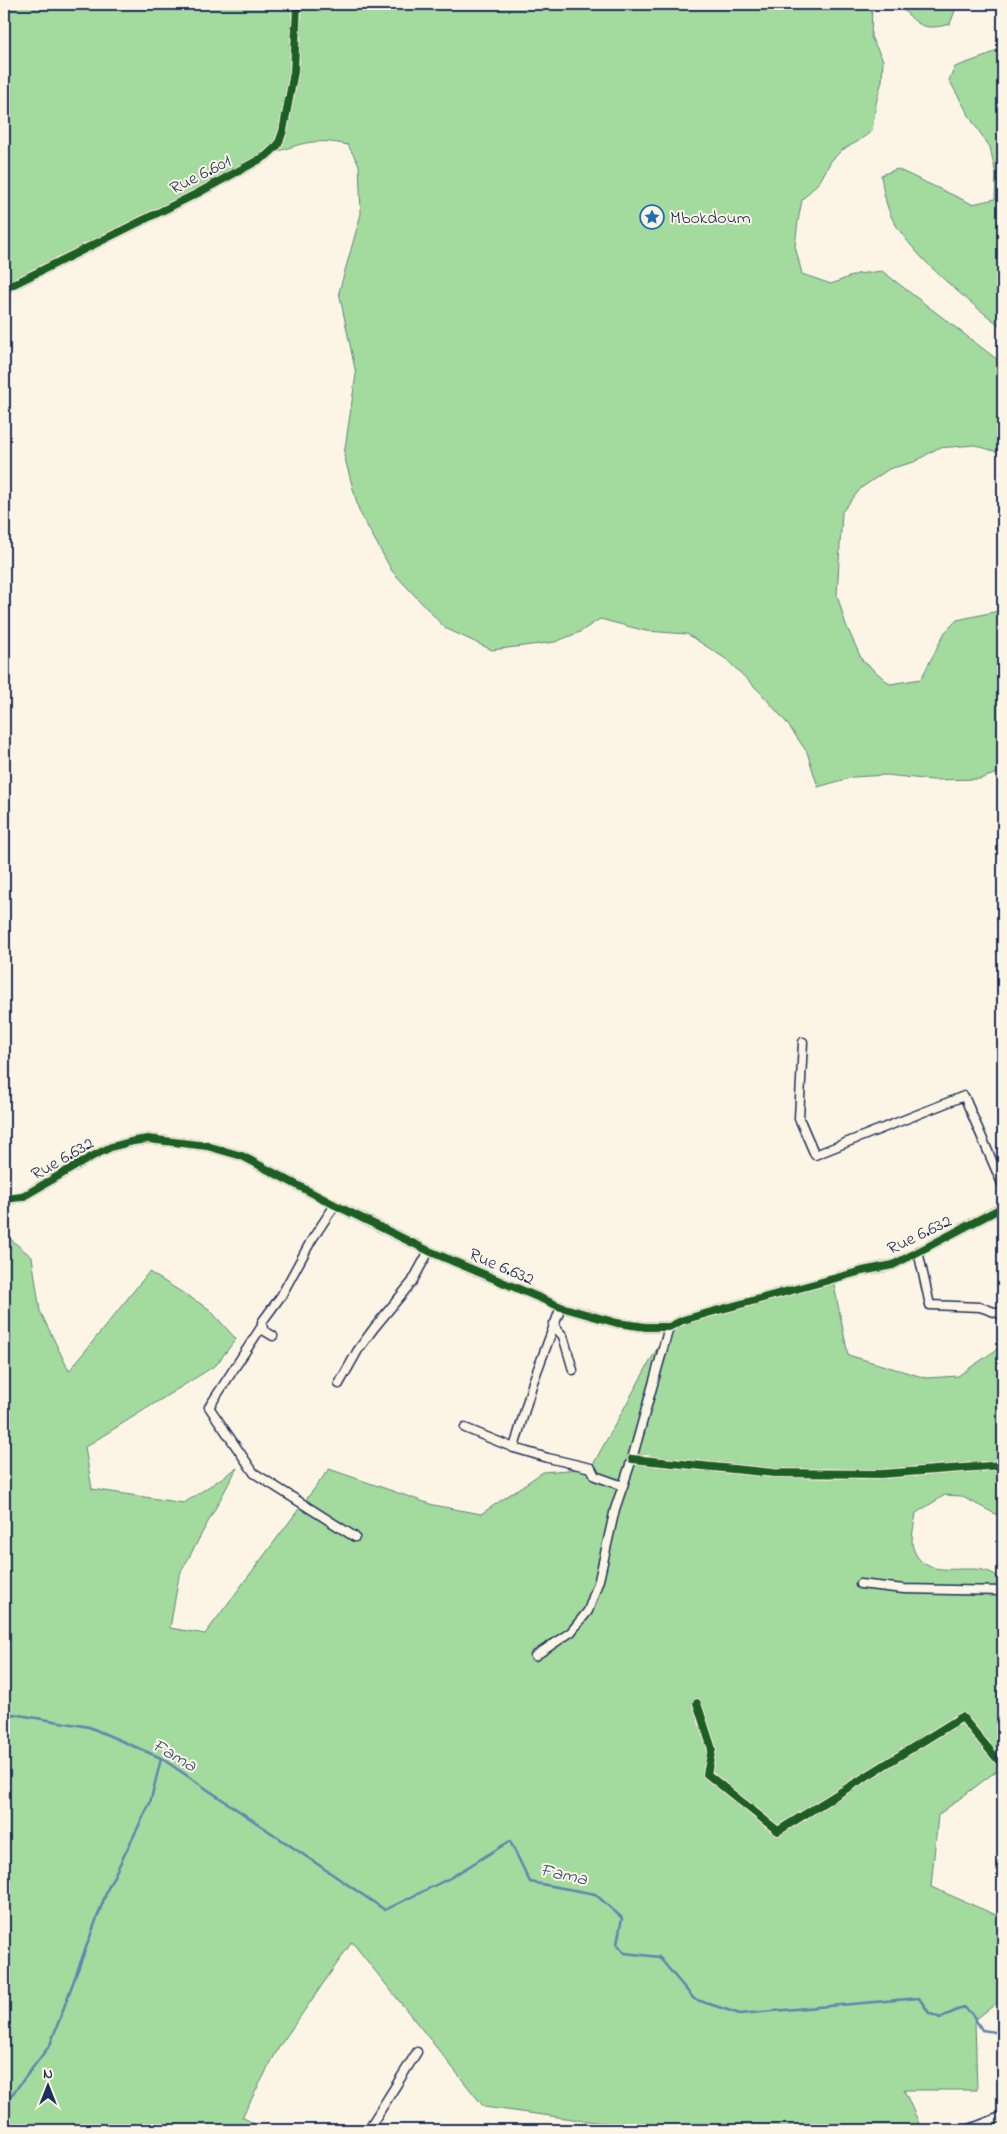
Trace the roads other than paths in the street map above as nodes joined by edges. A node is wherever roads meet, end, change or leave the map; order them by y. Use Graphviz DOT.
graph roads {
  1 [pos="297,4"];
  2 [pos="4,289"];
  3 [pos="803,1042"];
  4 [pos="1003,1186"];
  5 [pos="4,1199"];
  6 [pos="335,1205"];
  7 [pos="1003,1207"];
  8 [pos="429,1251"];
  9 [pos="918,1251"];
  10 [pos="561,1308"];
  11 [pos="1003,1315"];
  12 [pos="554,1325"];
  13 [pos="262,1326"];
  14 [pos="670,1327"];
  15 [pos="273,1336"];
  16 [pos="574,1370"];
  17 [pos="340,1384"];
  18 [pos="465,1428"];
  19 [pos="514,1448"];
  20 [pos="632,1459"];
  21 [pos="1003,1465"];
  22 [pos="623,1486"];
  23 [pos="355,1537"];
  24 [pos="860,1584"];
  25 [pos="1003,1590"];
  26 [pos="535,1656"];
  27 [pos="697,1703"];
  28 [pos="1003,1766"];
  29 [pos="417,2052"];
  30 [pos="1003,2116"];
  31 [pos="368,2130"];
  32 [pos="967,2130"];
  1 -- 2 [label="street, Rue 6.601"];
  3 -- 4 [label="street"];
  5 -- 6 [label="street, Rue 6.632"];
  6 -- 8 [label="street, Rue 6.632"];
  6 -- 13 [label="street"];
  7 -- 9 [label="street, Rue 6.632"];
  8 -- 10 [label="street, Rue 6.632"];
  8 -- 17 [label="street"];
  9 -- 11 [label="street"];
  9 -- 14 [label="street, Rue 6.632"];
  10 -- 12 [label="street"];
  10 -- 14 [label="street, Rue 6.632"];
  12 -- 16 [label="street"];
  12 -- 19 [label="street"];
  13 -- 15 [label="street"];
  13 -- 23 [label="street"];
  14 -- 20 [label="street"];
  18 -- 19 [label="street"];
  19 -- 22 [label="street"];
  20 -- 21 [label="street"];
  20 -- 22 [label="street"];
  22 -- 26 [label="street"];
  24 -- 25 [label="street"];
  27 -- 28 [label="street"];
  29 -- 31 [label="street"];
  30 -- 32 [label="street"];
}
